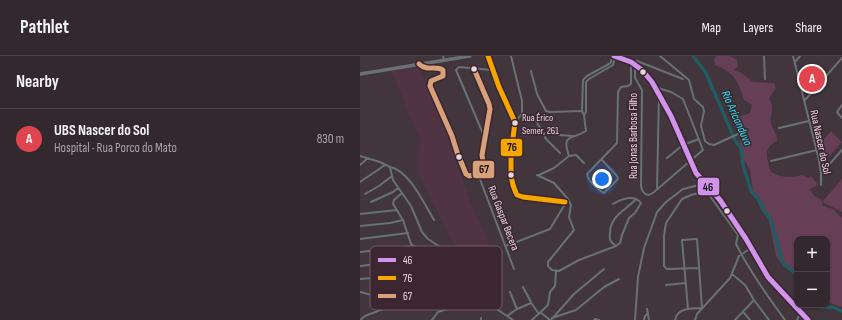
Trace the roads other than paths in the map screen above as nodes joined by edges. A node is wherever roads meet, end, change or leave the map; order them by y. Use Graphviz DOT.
graph roads {
  1 [pos="453,56"];
  2 [pos="470,56"];
  3 [pos="488,56"];
  4 [pos="511,56"];
  5 [pos="614,56"];
  6 [pos="660,56"];
  7 [pos="764,56"];
  8 [pos="793,56"];
  9 [pos="800,56"];
  10 [pos="445,58"];
  11 [pos="842,58"];
  12 [pos="631,62"];
  13 [pos="795,62"];
  14 [pos="425,63"];
  15 [pos="419,64"];
  16 [pos="635,65"];
  17 [pos="427,68"];
  18 [pos="474,69"];
  19 [pos="674,69"];
  20 [pos="492,70"];
  21 [pos="531,71"];
  22 [pos="360,74"];
  23 [pos="670,74"];
  24 [pos="683,79"];
  25 [pos="765,79"];
  26 [pos="800,86"];
  27 [pos="655,87"];
  28 [pos="816,89"];
  29 [pos="659,94"];
  30 [pos="804,101"];
  31 [pos="842,105"];
  32 [pos="582,111"];
  33 [pos="522,114"];
  34 [pos="584,115"];
  35 [pos="842,118"];
  36 [pos="809,121"];
  37 [pos="516,122"];
  38 [pos="779,128"];
  39 [pos="553,129"];
  40 [pos="738,134"];
  41 [pos="573,136"];
  42 [pos="485,137"];
  43 [pos="699,139"];
  44 [pos="683,145"];
  45 [pos="816,150"];
  46 [pos="842,150"];
  47 [pos="560,153"];
  48 [pos="360,156"];
  49 [pos="569,156"];
  50 [pos="368,158"];
  51 [pos="667,158"];
  52 [pos="602,160"];
  53 [pos="772,161"];
  54 [pos="690,162"];
  55 [pos="584,163"];
  56 [pos="385,164"];
  57 [pos="360,165"];
  58 [pos="390,167"];
  59 [pos="478,174"];
  60 [pos="822,174"];
  61 [pos="392,176"];
  62 [pos="360,182"];
  63 [pos="821,186"];
  64 [pos="398,188"];
  65 [pos="657,188"];
  66 [pos="707,191"];
  67 [pos="402,193"];
  68 [pos="364,194"];
  69 [pos="568,199"];
  70 [pos="636,199"];
  71 [pos="371,202"];
  72 [pos="566,202"];
  73 [pos="613,204"];
  74 [pos="397,210"];
  75 [pos="360,214"];
  76 [pos="403,220"];
  77 [pos="434,220"];
  78 [pos="360,226"];
  79 [pos="408,233"];
  80 [pos="360,239"];
  81 [pos="413,246"];
  82 [pos="439,246"];
  83 [pos="506,246"];
  84 [pos="616,246"];
  85 [pos="751,248"];
  86 [pos="370,251"];
  87 [pos="360,252"];
  88 [pos="741,255"];
  89 [pos="370,265"];
  90 [pos="360,266"];
  91 [pos="700,268"];
  92 [pos="514,269"];
  93 [pos="604,269"];
  94 [pos="685,269"];
  95 [pos="556,272"];
  96 [pos="732,274"];
  97 [pos="370,278"];
  98 [pos="360,279"];
  99 [pos="619,279"];
  100 [pos="686,283"];
  101 [pos="666,284"];
  102 [pos="523,287"];
  103 [pos="360,292"];
  104 [pos="510,292"];
  105 [pos="370,295"];
  106 [pos="754,300"];
  107 [pos="531,303"];
  108 [pos="702,308"];
  109 [pos="517,309"];
  110 [pos="648,309"];
  111 [pos="688,309"];
  112 [pos="382,310"];
  113 [pos="444,310"];
  114 [pos="498,310"];
  115 [pos="743,312"];
  116 [pos="801,312"];
  117 [pos="540,313"];
  118 [pos="648,313"];
  119 [pos="507,316"];
  120 [pos="551,319"];
  121 [pos="360,320"];
  122 [pos="432,320"];
  123 [pos="513,320"];
  124 [pos="532,320"];
  125 [pos="594,320"];
  126 [pos="599,320"];
  127 [pos="635,320"];
  128 [pos="644,320"];
  129 [pos="649,320"];
  130 [pos="675,320"];
  131 [pos="695,320"];
  132 [pos="735,320"];
  133 [pos="750,320"];
  134 [pos="769,320"];
  135 [pos="785,320"];
  136 [pos="797,320"];
  137 [pos="808,320"];
  1 -- 10 [label="street"];
  2 -- 10 [label="main road"];
  3 -- 20 [label="street"];
  4 -- 33 [label="street"];
  5 -- 12 [label="street"];
  5 -- 32 [label="street"];
  5 -- 34 [label="street"];
  6 -- 19 [label="street"];
  7 -- 25 [label="street"];
  8 -- 13 [label="street, Rua Nascer do Sol"];
  9 -- 13 [label="street"];
  10 -- 14 [label="main road"];
  11 -- 28 [label="street"];
  12 -- 16 [label="street"];
  12 -- 23 [label="street"];
  12 -- 52 [label="street"];
  13 -- 26 [label="street, Rua Nascer do Sol"];
  14 -- 15 [label="main road"];
  14 -- 17 [label="street"];
  15 -- 17 [label="street"];
  15 -- 22 [label="main road"];
  16 -- 27 [label="street"];
  16 -- 65 [label="street, Rua Jonas Barbosa Filho"];
  17 -- 59 [label="street"];
  18 -- 20 [label="street"];
  18 -- 42 [label="street"];
  18 -- 42 [label="street"];
  19 -- 23 [label="street"];
  19 -- 40 [label="street"];
  20 -- 37 [label="street"];
  21 -- 32 [label="street"];
  23 -- 24 [label="street"];
  26 -- 28 [label="street"];
  26 -- 30 [label="street, Rua Nascer do Sol"];
  27 -- 29 [label="street"];
  27 -- 43 [label="street"];
  28 -- 30 [label="street"];
  29 -- 44 [label="street"];
  29 -- 65 [label="street"];
  30 -- 36 [label="street, Rua Nascer do Sol"];
  31 -- 35 [label="street"];
  32 -- 34 [label="street"];
  33 -- 37 [label="street"];
  33 -- 47 [label="street"];
  34 -- 41 [label="street"];
  36 -- 38 [label="street"];
  36 -- 45 [label="street, Rua Nascer do Sol"];
  37 -- 72 [label="street"];
  39 -- 41 [label="street"];
  41 -- 49 [label="street"];
  42 -- 59 [label="street"];
  43 -- 44 [label="street"];
  43 -- 54 [label="street"];
  44 -- 51 [label="street"];
  44 -- 54 [label="street"];
  45 -- 53 [label="street"];
  45 -- 60 [label="street, Rua Nascer do Sol"];
  46 -- 60 [label="street"];
  48 -- 50 [label="street"];
  49 -- 55 [label="street"];
  49 -- 69 [label="street"];
  50 -- 56 [label="street"];
  50 -- 57 [label="street"];
  52 -- 52 [label="street"];
  54 -- 65 [label="street"];
  54 -- 85 [label="street"];
  56 -- 58 [label="street"];
  56 -- 62 [label="street"];
  58 -- 61 [label="street"];
  58 -- 77 [label="street"];
  59 -- 83 [label="street, Rua Gaspar Becera"];
  60 -- 63 [label="street, Rua Nascer do Sol"];
  61 -- 64 [label="street"];
  61 -- 68 [label="street"];
  64 -- 67 [label="street"];
  64 -- 71 [label="street"];
  66 -- 88 [label="street"];
  66 -- 94 [label="street"];
  66 -- 127 [label="street"];
  67 -- 74 [label="street"];
  67 -- 82 [label="street"];
  69 -- 72 [label="street"];
  69 -- 95 [label="street"];
  70 -- 73 [label="street"];
  70 -- 84 [label="street"];
  70 -- 84 [label="street"];
  72 -- 83 [label="street"];
  74 -- 75 [label="street"];
  74 -- 76 [label="street"];
  76 -- 78 [label="street"];
  76 -- 79 [label="street"];
  79 -- 80 [label="street"];
  79 -- 81 [label="street"];
  83 -- 92 [label="street, Rua Gaspar Becera"];
  84 -- 95 [label="street"];
  85 -- 88 [label="street"];
  85 -- 116 [label="street"];
  86 -- 87 [label="street"];
  88 -- 96 [label="street"];
  88 -- 135 [label="street"];
  89 -- 90 [label="street"];
  91 -- 94 [label="street"];
  91 -- 94 [label="street"];
  91 -- 108 [label="street"];
  93 -- 120 [label="street"];
  94 -- 100 [label="street"];
  95 -- 117 [label="street"];
  96 -- 106 [label="street"];
  96 -- 108 [label="street"];
  97 -- 98 [label="street"];
  99 -- 120 [label="street"];
  100 -- 101 [label="street"];
  100 -- 111 [label="street"];
  102 -- 107 [label="street"];
  103 -- 105 [label="street"];
  104 -- 109 [label="street"];
  106 -- 115 [label="street"];
  106 -- 134 [label="street"];
  107 -- 109 [label="street"];
  107 -- 117 [label="street"];
  108 -- 111 [label="street"];
  108 -- 131 [label="street"];
  109 -- 119 [label="street"];
  110 -- 118 [label="street"];
  111 -- 130 [label="street"];
  112 -- 121 [label="street"];
  113 -- 122 [label="street"];
  114 -- 119 [label="street"];
  115 -- 132 [label="street"];
  115 -- 133 [label="street"];
  116 -- 136 [label="street"];
  116 -- 137 [label="street"];
  117 -- 120 [label="street"];
  117 -- 124 [label="street"];
  118 -- 128 [label="street"];
  118 -- 129 [label="street"];
  119 -- 123 [label="street"];
  125 -- 126 [label="street"];
}
